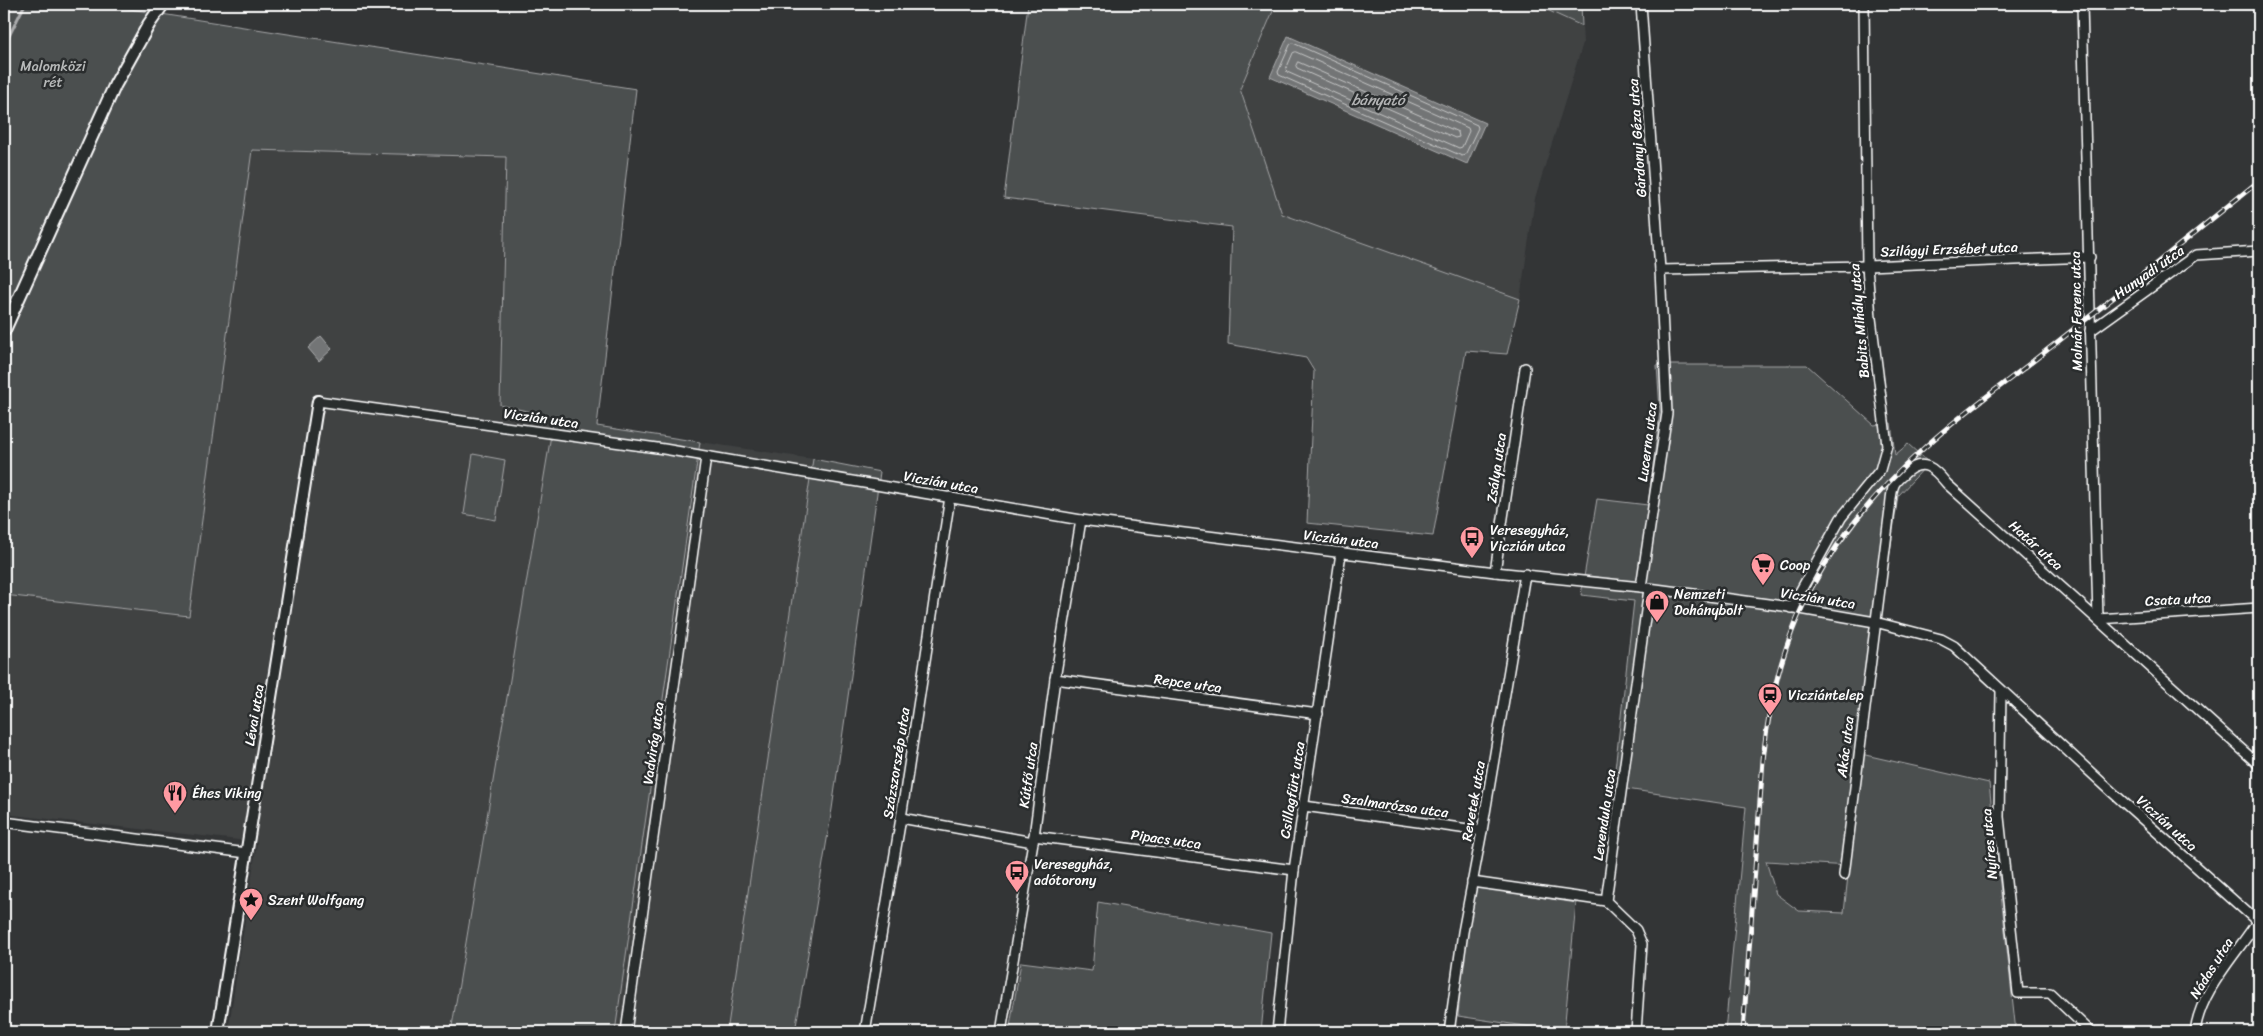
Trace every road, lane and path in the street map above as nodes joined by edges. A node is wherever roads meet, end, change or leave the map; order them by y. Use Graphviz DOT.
graph roads {
  1 [pos="164,4"];
  2 [pos="1641,4"];
  3 [pos="1864,4"];
  4 [pos="2082,4"];
  5 [pos="2259,251"];
  6 [pos="2090,258"];
  7 [pos="1867,266"];
  8 [pos="1660,270"];
  9 [pos="4,331"];
  10 [pos="2090,331"];
  11 [pos="1525,368"];
  12 [pos="318,401"];
  13 [pos="706,457"];
  14 [pos="950,497"];
  15 [pos="1081,520"];
  16 [pos="1341,553"];
  17 [pos="1495,572"];
  18 [pos="1525,574"];
  19 [pos="1645,588"];
  20 [pos="1791,608"];
  21 [pos="2259,608"];
  22 [pos="2098,619"];
  23 [pos="1875,622"];
  24 [pos="1055,679"];
  25 [pos="2001,691"];
  26 [pos="1318,714"];
  27 [pos="2259,765"];
  28 [pos="1304,806"];
  29 [pos="901,818"];
  30 [pos="4,822"];
  31 [pos="1482,831"];
  32 [pos="1034,839"];
  33 [pos="247,853"];
  34 [pos="1294,870"];
  35 [pos="1844,875"];
  36 [pos="1472,882"];
  37 [pos="1606,901"];
  38 [pos="2259,921"];
  39 [pos="218,1032"];
  40 [pos="626,1032"];
  41 [pos="865,1032"];
  42 [pos="1001,1032"];
  43 [pos="1277,1032"];
  44 [pos="1449,1032"];
  45 [pos="1636,1032"];
  46 [pos="2091,1032"];
  47 [pos="2195,1032"];
  1 -- 9 [label="main road"];
  2 -- 8 [label="street, Gárdonyi Géza utca"];
  3 -- 7 [label="street, Babits Mihály utca"];
  4 -- 6 [label="street, Molnár Ferenc utca"];
  5 -- 10 [label="street, Hunyadi utca"];
  6 -- 7 [label="street, Szilágyi Erzsébet utca"];
  6 -- 10 [label="street, Molnár Ferenc utca"];
  7 -- 8 [label="street, Szilágyi Erzsébet utca"];
  7 -- 20 [label="street, Babits Mihály utca"];
  8 -- 19 [label="street, Lucerna utca"];
  10 -- 22 [label="street, Molnár Ferenc utca"];
  11 -- 17 [label="street, Zsálya utca"];
  12 -- 13 [label="street, Viczián utca"];
  12 -- 33 [label="street, Lévai utca"];
  13 -- 14 [label="street, Viczián utca"];
  13 -- 40 [label="street, Vadvirág utca"];
  14 -- 15 [label="street, Viczián utca"];
  14 -- 29 [label="street, Százszorszép utca"];
  15 -- 16 [label="street, Viczián utca"];
  15 -- 24 [label="street, Kútfő utca"];
  16 -- 17 [label="street, Viczián utca"];
  16 -- 26 [label="street, Csillagfürt utca"];
  17 -- 18 [label="street, Viczián utca"];
  18 -- 19 [label="street, Viczián utca"];
  18 -- 31 [label="street, Revetek utca"];
  19 -- 20 [label="street, Viczián utca"];
  19 -- 37 [label="street, Levendula utca"];
  20 -- 23 [label="street, Viczián utca"];
  21 -- 22 [label="street, Csata utca"];
  22 -- 23 [label="street, Határ utca"];
  22 -- 27 [label="street, Határ utca"];
  23 -- 25 [label="street, Viczián utca"];
  23 -- 35 [label="street, Akác utca"];
  24 -- 26 [label="street, Repce utca"];
  24 -- 32 [label="street, Kútfő utca"];
  25 -- 38 [label="street, Viczián utca"];
  25 -- 46 [label="street, Nyíres utca"];
  26 -- 28 [label="street, Csillagfürt utca"];
  28 -- 31 [label="street, Szalmarózsa utca"];
  28 -- 34 [label="street, Csillagfürt utca"];
  29 -- 32 [label="street, Pipacs utca"];
  29 -- 41 [label="street, Százszorszép utca"];
  30 -- 33 [label="street"];
  31 -- 36 [label="street, Revetek utca"];
  32 -- 34 [label="street, Pipacs utca"];
  32 -- 42 [label="street, Kútfő utca"];
  33 -- 39 [label="street, Lévai utca"];
  34 -- 43 [label="street, Csillagfürt utca"];
  36 -- 37 [label="street"];
  36 -- 44 [label="street, Revetek utca"];
  37 -- 45 [label="street"];
  38 -- 47 [label="street, Nádas utca"];
}
